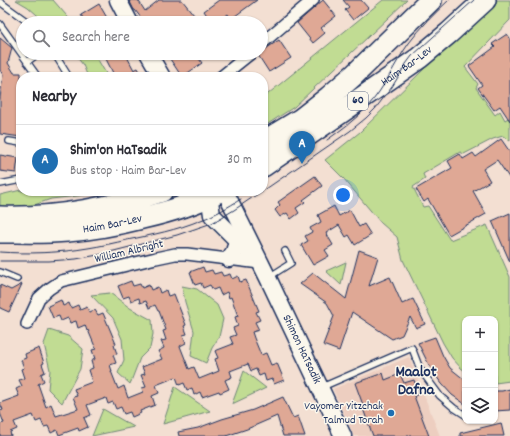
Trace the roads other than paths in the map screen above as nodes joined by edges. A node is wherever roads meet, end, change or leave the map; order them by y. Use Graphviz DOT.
graph roads {
  1 [pos="118,0"];
  2 [pos="313,0"];
  3 [pos="431,0"];
  4 [pos="485,0"];
  5 [pos="0,2"];
  6 [pos="19,16"];
  7 [pos="126,16"];
  8 [pos="0,24"];
  9 [pos="268,38"];
  10 [pos="16,47"];
  11 [pos="30,60"];
  12 [pos="58,60"];
  13 [pos="152,60"];
  14 [pos="242,60"];
  15 [pos="27,62"];
  16 [pos="34,72"];
  17 [pos="66,72"];
  18 [pos="159,72"];
  19 [pos="227,72"];
  20 [pos="268,139"];
  21 [pos="9,141"];
  22 [pos="16,142"];
  23 [pos="268,163"];
  24 [pos="16,181"];
  25 [pos="0,184"];
  26 [pos="132,196"];
  27 [pos="196,196"];
  28 [pos="210,199"];
  29 [pos="0,217"];
  30 [pos="0,232"];
  31 [pos="237,241"];
  32 [pos="285,251"];
  33 [pos="229,259"];
  34 [pos="260,263"];
  35 [pos="0,272"];
  36 [pos="268,278"];
  37 [pos="17,279"];
  38 [pos="27,324"];
  39 [pos="320,388"];
  40 [pos="462,413"];
  41 [pos="343,436"];
  1 -- 7 [label="street"];
  2 -- 9 [label="street"];
  3 -- 20 [label="highway, 60"];
  4 -- 23 [label="highway, Haim Bar-Lev / 60"];
  5 -- 6 [label="lane"];
  8 -- 10 [label="lane"];
  11 -- 15 [label="lane"];
  12 -- 17 [label="lane"];
  13 -- 18 [label="street"];
  14 -- 19 [label="street"];
  15 -- 16 [label="lane"];
  21 -- 22 [label="lane"];
  24 -- 25 [label="lane"];
  26 -- 29 [label="highway, Haim Bar-Lev"];
  27 -- 28 [label="lane"];
  28 -- 30 [label="highway, Haim Bar-Lev"];
  28 -- 31 [label="street, Shimon HaTsadik"];
  28 -- 34 [label="street, Shimon HaTsadik"];
  31 -- 33 [label="street"];
  31 -- 34 [label="street, Shimon HaTsadik"];
  32 -- 36 [label="lane"];
  33 -- 34 [label="street, William Albright"];
  33 -- 38 [label="street, William Albright"];
  34 -- 36 [label="street, Shimon HaTsadik"];
  35 -- 37 [label="lane"];
  36 -- 39 [label="street, Shimon HaTsadik"];
  39 -- 40 [label="lane"];
  39 -- 41 [label="street, Shimon HaTsadik"];
}
